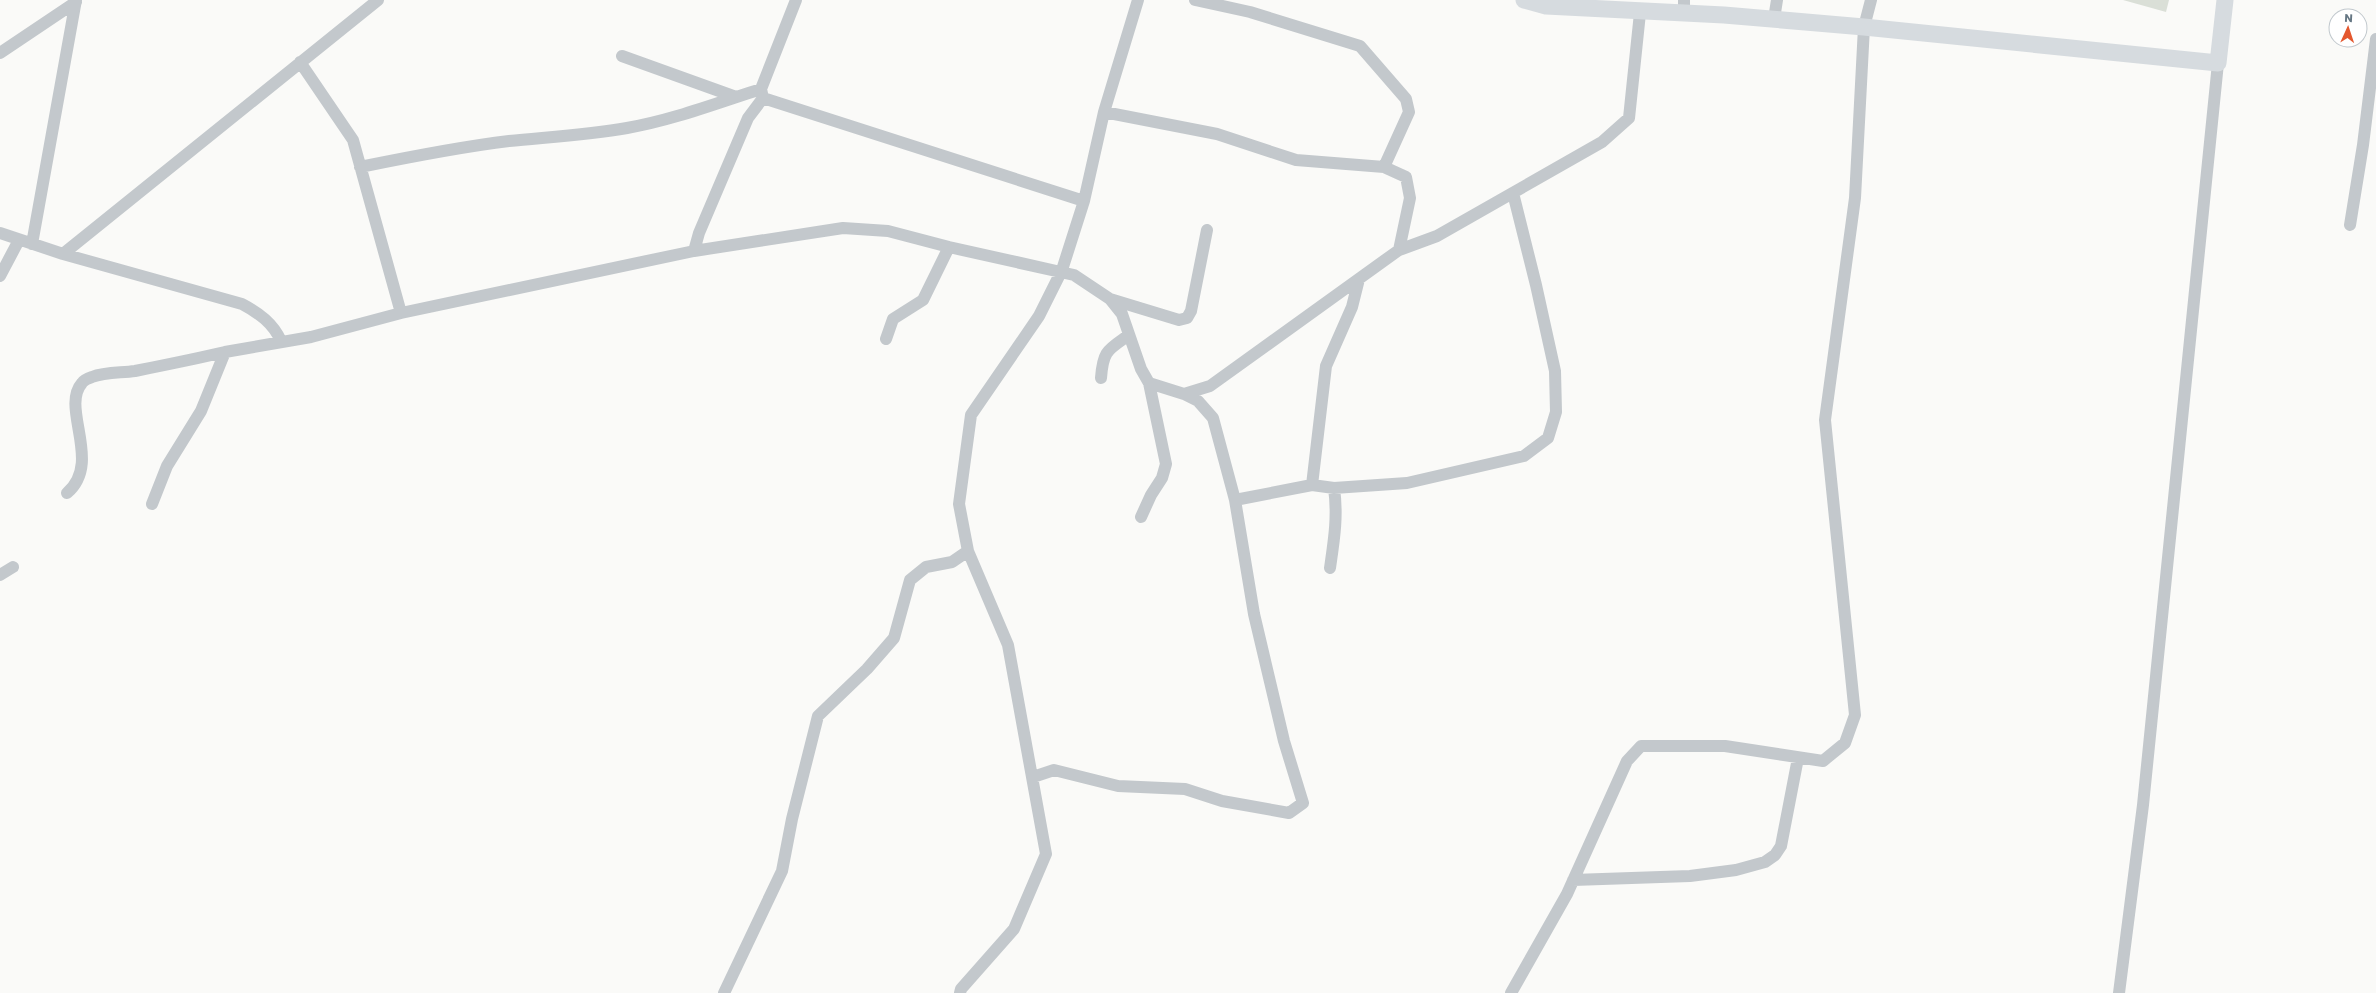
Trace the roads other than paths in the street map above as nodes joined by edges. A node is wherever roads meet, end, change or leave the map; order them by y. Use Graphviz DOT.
graph roads {
  1 [pos="796,0"];
  2 [pos="1138,0"];
  3 [pos="1195,0"];
  4 [pos="1524,0"];
  5 [pos="1777,0"];
  6 [pos="1871,0"];
  7 [pos="2225,0"];
  8 [pos="76,1"];
  9 [pos="375,1"];
  10 [pos="1684,7"];
  11 [pos="1640,12"];
  12 [pos="1774,19"];
  13 [pos="1864,27"];
  14 [pos="2376,39"];
  15 [pos="0,53"];
  16 [pos="622,56"];
  17 [pos="300,62"];
  18 [pos="2218,64"];
  19 [pos="762,93"];
  20 [pos="736,97"];
  21 [pos="1104,112"];
  22 [pos="360,167"];
  23 [pos="1384,167"];
  24 [pos="1513,193"];
  25 [pos="1084,201"];
  26 [pos="2350,225"];
  27 [pos="1207,230"];
  28 [pos="0,234"];
  29 [pos="19,240"];
  30 [pos="32,244"];
  31 [pos="949,248"];
  32 [pos="1400,250"];
  33 [pos="694,251"];
  34 [pos="63,254"];
  35 [pos="1062,270"];
  36 [pos="0,276"];
  37 [pos="1359,279"];
  38 [pos="1110,299"];
  39 [pos="400,313"];
  40 [pos="1129,335"];
  41 [pos="886,339"];
  42 [pos="281,341"];
  43 [pos="225,352"];
  44 [pos="1101,378"];
  45 [pos="1149,383"];
  46 [pos="1184,394"];
  47 [pos="1312,485"];
  48 [pos="1334,488"];
  49 [pos="67,493"];
  50 [pos="1235,500"];
  51 [pos="152,504"];
  52 [pos="1141,517"];
  53 [pos="968,551"];
  54 [pos="14,567"];
  55 [pos="1330,568"];
  56 [pos="0,575"];
  57 [pos="1798,758"];
  58 [pos="1033,777"];
  59 [pos="1573,880"];
  60 [pos="724,993"];
  61 [pos="960,993"];
  62 [pos="1511,993"];
  63 [pos="2119,993"];
  1 -- 19 [label="street"];
  2 -- 21 [label="street"];
  3 -- 23 [label="street"];
  4 -- 11 [label="street"];
  5 -- 12 [label="street"];
  6 -- 13 [label="street"];
  7 -- 18 [label="street"];
  8 -- 15 [label="street"];
  8 -- 30 [label="street"];
  9 -- 17 [label="street"];
  10 -- 11 [label="street"];
  10 -- 12 [label="street"];
  11 -- 24 [label="street"];
  12 -- 13 [label="street"];
  13 -- 18 [label="street"];
  13 -- 57 [label="street"];
  14 -- 26 [label="street"];
  16 -- 20 [label="street"];
  17 -- 22 [label="street"];
  17 -- 34 [label="street"];
  18 -- 63 [label="street"];
  19 -- 20 [label="street"];
  19 -- 25 [label="street"];
  19 -- 33 [label="street"];
  20 -- 22 [label="street"];
  21 -- 23 [label="street"];
  21 -- 25 [label="street"];
  22 -- 39 [label="street"];
  23 -- 32 [label="street"];
  24 -- 32 [label="street"];
  24 -- 48 [label="street"];
  25 -- 35 [label="street"];
  27 -- 38 [label="street"];
  28 -- 29 [label="street"];
  29 -- 30 [label="street"];
  29 -- 36 [label="street"];
  30 -- 34 [label="street"];
  31 -- 33 [label="street"];
  31 -- 35 [label="street"];
  31 -- 41 [label="street"];
  32 -- 37 [label="street"];
  33 -- 39 [label="street"];
  34 -- 42 [label="street"];
  35 -- 38 [label="street"];
  35 -- 53 [label="street"];
  37 -- 46 [label="street"];
  37 -- 47 [label="street"];
  38 -- 40 [label="street"];
  39 -- 42 [label="street"];
  40 -- 44 [label="street"];
  40 -- 45 [label="street"];
  42 -- 43 [label="street"];
  43 -- 49 [label="street"];
  43 -- 51 [label="street"];
  45 -- 46 [label="street"];
  45 -- 52 [label="street"];
  46 -- 50 [label="street"];
  47 -- 48 [label="street"];
  47 -- 50 [label="street"];
  48 -- 55 [label="street"];
  50 -- 58 [label="street"];
  53 -- 58 [label="street"];
  53 -- 60 [label="street"];
  54 -- 56 [label="street"];
  57 -- 59 [label="street"];
  57 -- 59 [label="street"];
  58 -- 61 [label="street"];
  59 -- 62 [label="street"];
}
